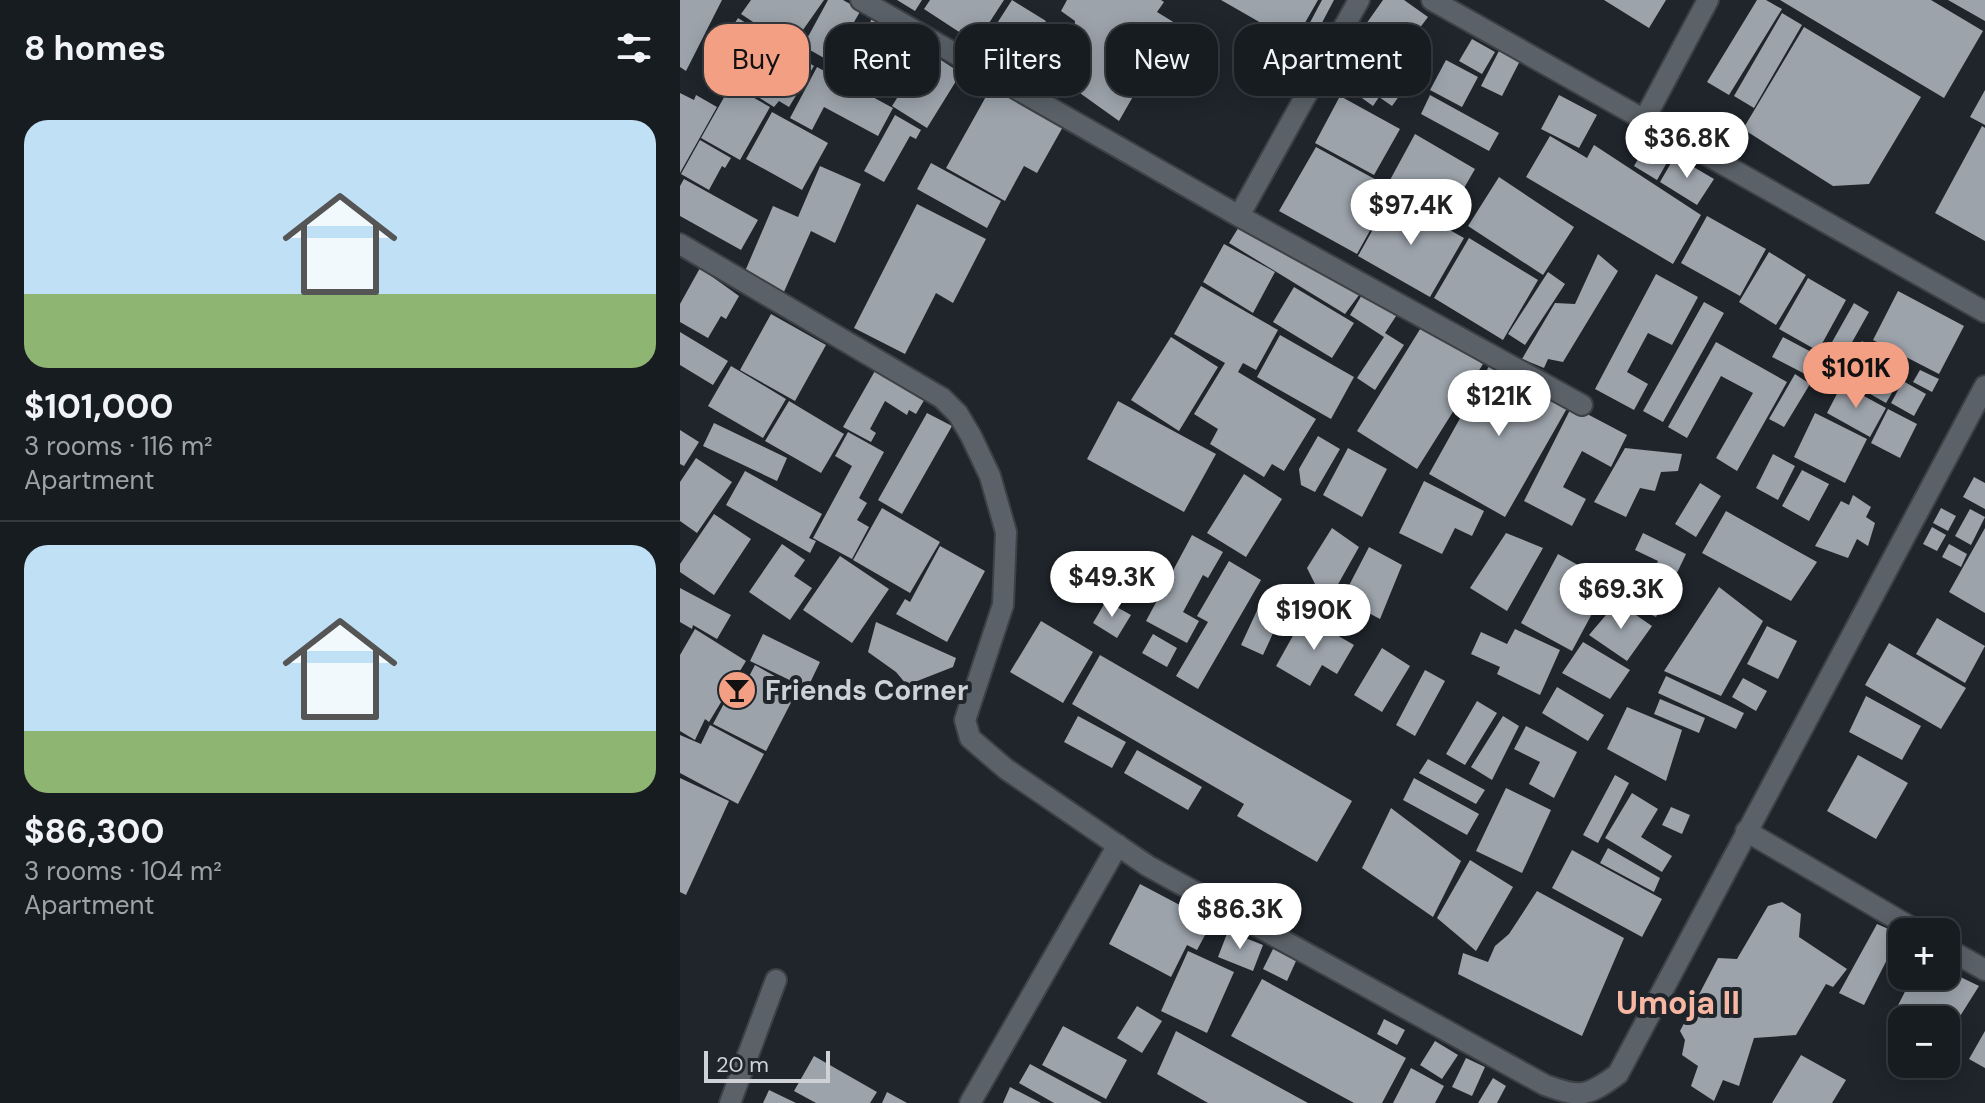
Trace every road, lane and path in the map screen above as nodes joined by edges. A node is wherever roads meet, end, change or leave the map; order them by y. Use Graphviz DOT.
graph roads {
  1 [pos="861,0"];
  2 [pos="1359,0"];
  3 [pos="1432,0"];
  4 [pos="1708,0"];
  5 [pos="1644,120"];
  6 [pos="1239,216"];
  7 [pos="680,244"];
  8 [pos="1985,312"];
  9 [pos="1985,386"];
  10 [pos="1582,405"];
  11 [pos="1746,831"];
  12 [pos="1118,845"];
  13 [pos="1895,918"];
  14 [pos="1960,955"];
  15 [pos="1984,967"];
  16 [pos="776,980"];
  17 [pos="1580,1099"];
  18 [pos="730,1103"];
  19 [pos="970,1103"];
  1 -- 6 [label="street"];
  2 -- 6 [label="street"];
  3 -- 5 [label="street"];
  4 -- 5 [label="street"];
  5 -- 8 [label="street"];
  6 -- 10 [label="street"];
  7 -- 12 [label="street"];
  9 -- 11 [label="street"];
  11 -- 13 [label="street"];
  11 -- 17 [label="street"];
  12 -- 17 [label="street"];
  12 -- 19 [label="street"];
  14 -- 15 [label="street"];
  16 -- 18 [label="street"];
}
